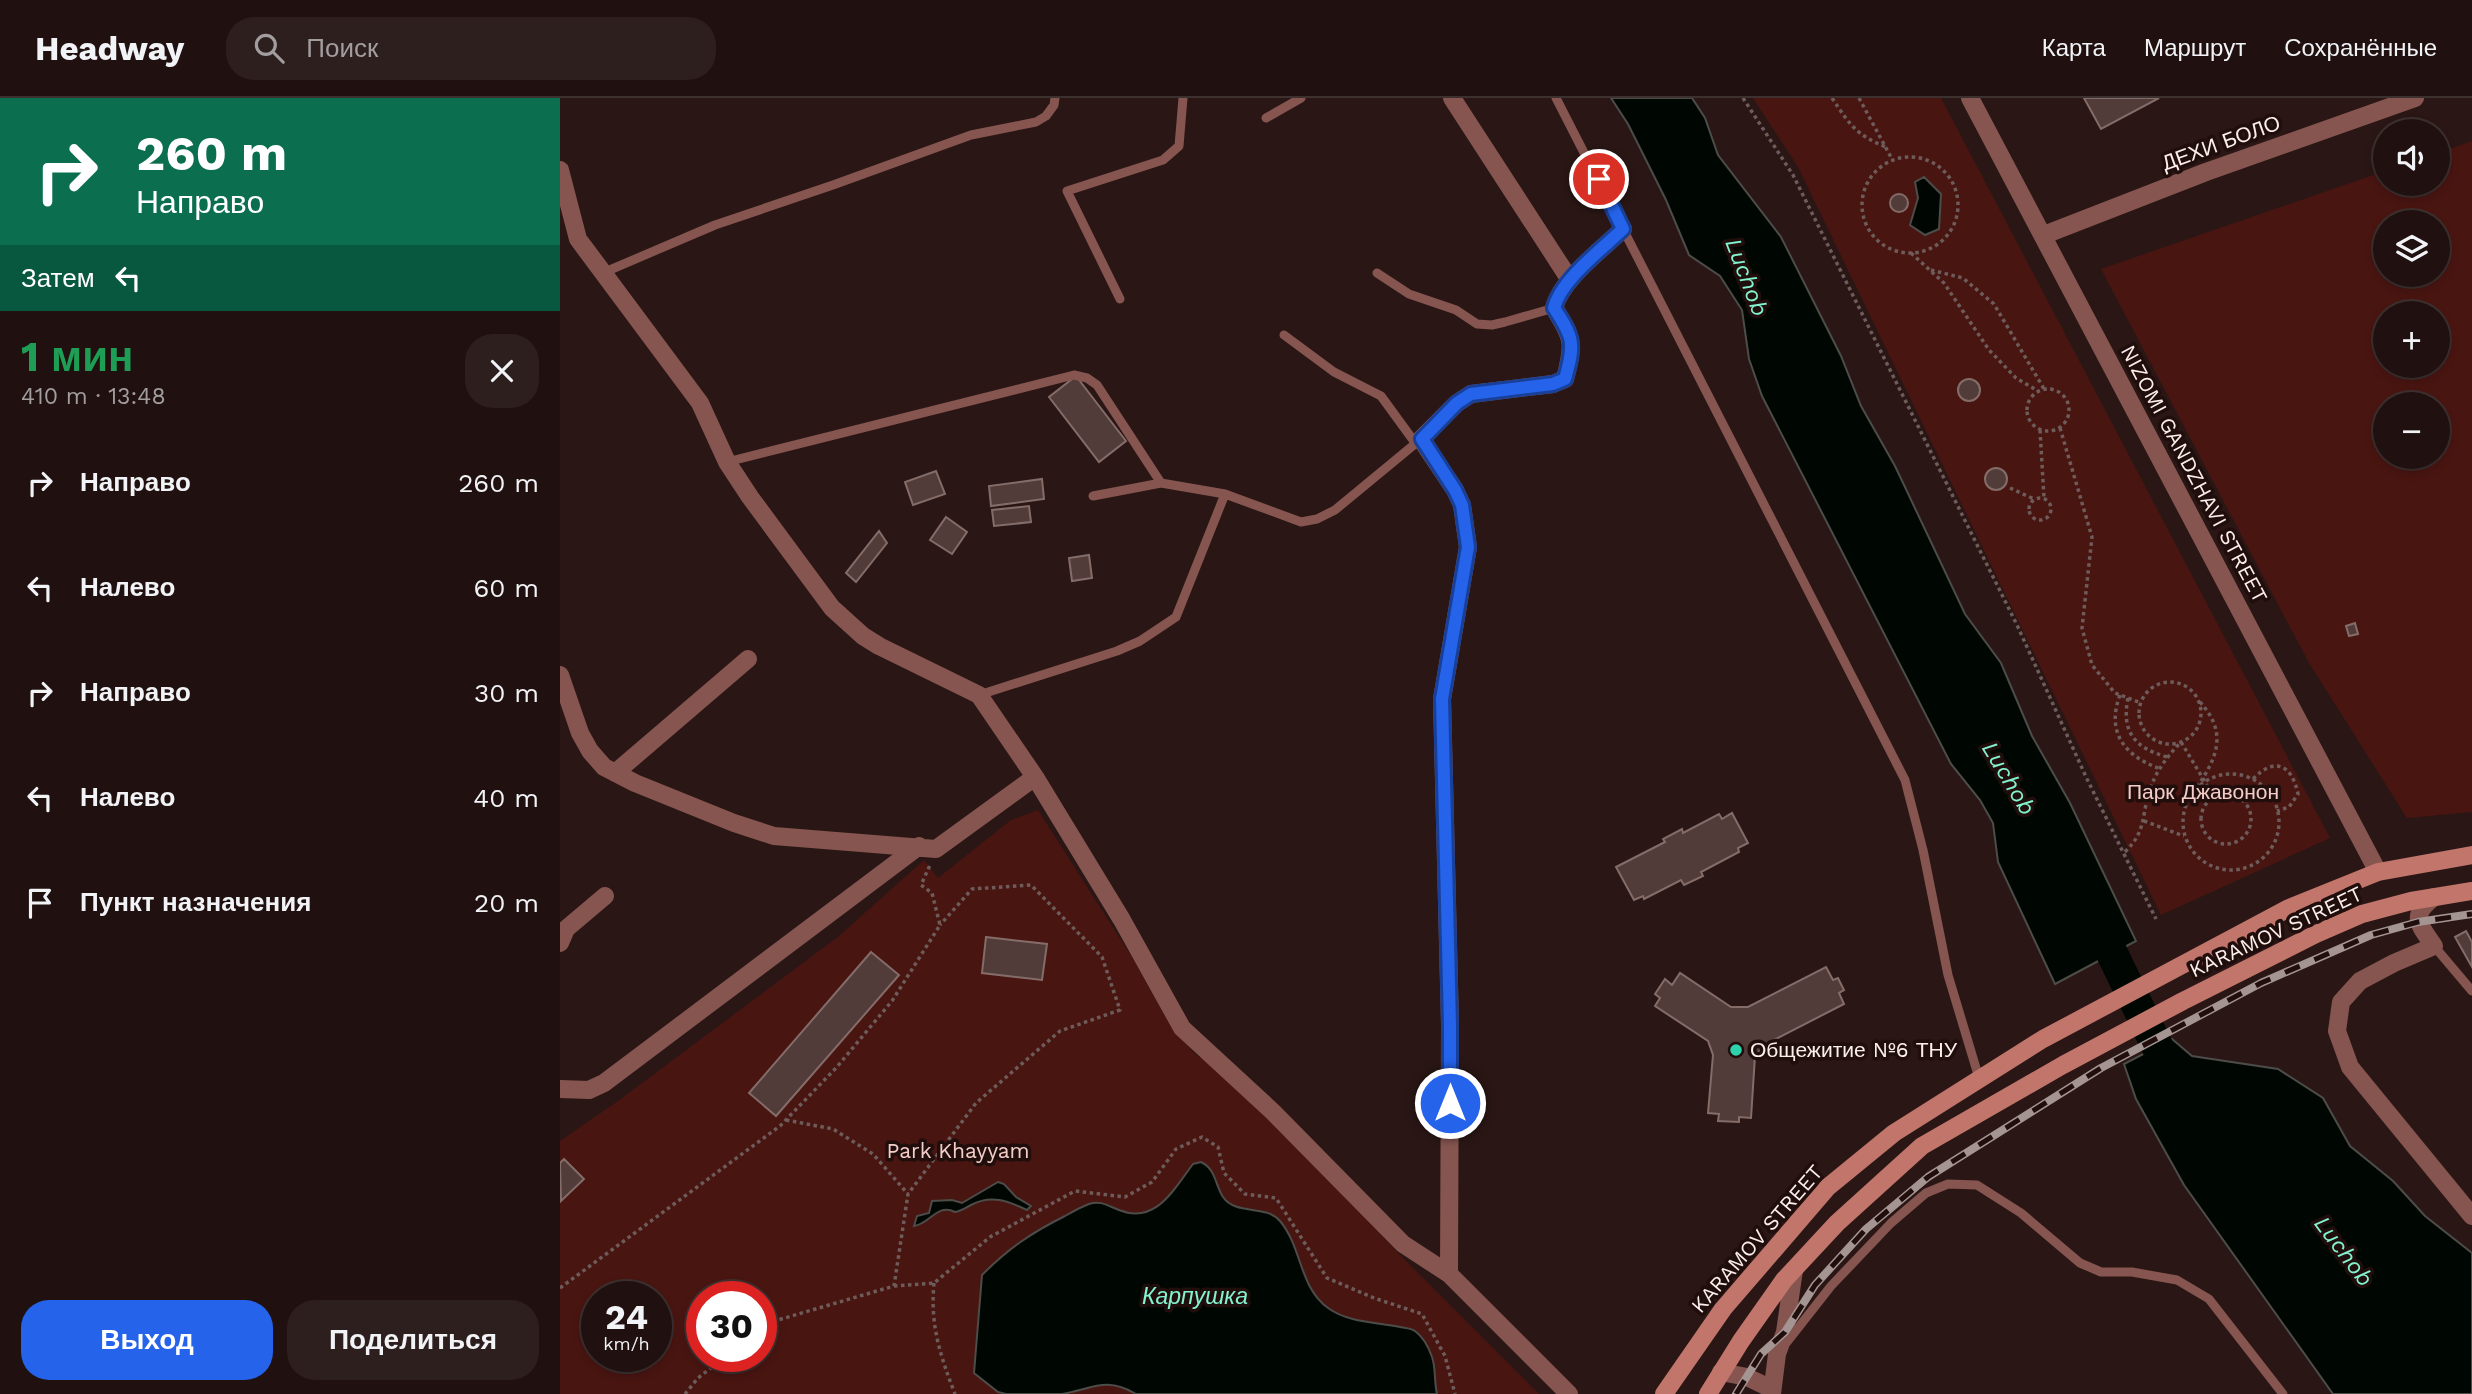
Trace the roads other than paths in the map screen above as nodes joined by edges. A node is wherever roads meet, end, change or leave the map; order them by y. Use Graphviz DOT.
graph roads {
  1 [pos="1055,98"];
  2 [pos="1183,98"];
  3 [pos="1301,98"];
  4 [pos="1452,98"];
  5 [pos="1556,98"];
  6 [pos="1970,98"];
  7 [pos="2415,98"];
  8 [pos="1266,118"];
  9 [pos="560,170"];
  10 [pos="1623,229"];
  11 [pos="2044,236"];
  12 [pos="605,272"];
  13 [pos="1377,273"];
  14 [pos="1570,281"];
  15 [pos="1120,299"];
  16 [pos="1554,308"];
  17 [pos="1283,335"];
  18 [pos="1419,442"];
  19 [pos="727,462"];
  20 [pos="1161,483"];
  21 [pos="1225,494"];
  22 [pos="1093,496"];
  23 [pos="748,659"];
  24 [pos="560,675"];
  25 [pos="979,695"];
  26 [pos="615,773"];
  27 [pos="1035,777"];
  28 [pos="928,847"];
  29 [pos="2472,855"];
  30 [pos="2378,872"];
  31 [pos="2472,891"];
  32 [pos="605,896"];
  33 [pos="2434,897"];
  34 [pos="560,943"];
  35 [pos="2434,946"];
  36 [pos="2472,991"];
  37 [pos="1979,1078"];
  38 [pos="560,1089"];
  39 [pos="2472,1216"];
  40 [pos="1794,1270"];
  41 [pos="1450,1274"];
  42 [pos="1777,1354"];
  43 [pos="1721,1372"];
  44 [pos="1772,1391"];
  45 [pos="1569,1394"];
  46 [pos="1664,1394"];
  47 [pos="1708,1394"];
  48 [pos="2283,1394"];
  1 -- 12 [label="lane"];
  2 -- 15 [label="lane"];
  3 -- 8 [label="lane"];
  4 -- 14 [label="street"];
  5 -- 10 [label="lane"];
  6 -- 11 [label="street, NIZOMI GANDZHAVI STREET"];
  7 -- 11 [label="street, ДЕХИ БОЛО"];
  9 -- 12 [label="street"];
  10 -- 14 [label="street"];
  10 -- 37 [label="lane"];
  11 -- 30 [label="street, NIZOMI GANDZHAVI STREET"];
  12 -- 19 [label="street"];
  13 -- 16 [label="lane"];
  14 -- 16 [label="street"];
  16 -- 18 [label="street"];
  17 -- 18 [label="lane"];
  18 -- 21 [label="lane"];
  18 -- 41 [label="street"];
  19 -- 20 [label="lane"];
  19 -- 25 [label="street"];
  20 -- 21 [label="lane"];
  20 -- 22 [label="lane"];
  21 -- 25 [label="lane"];
  23 -- 26 [label="street"];
  24 -- 26 [label="street"];
  25 -- 27 [label="street"];
  26 -- 28 [label="street"];
  27 -- 28 [label="street"];
  27 -- 41 [label="street"];
  28 -- 38 [label="street"];
  29 -- 30 [label="main road, KARAMOV STREET"];
  30 -- 37 [label="main road, KARAMOV STREET"];
  31 -- 33 [label="main road, KARAMOV STREET"];
  32 -- 34 [label="street"];
  33 -- 35 [label="street"];
  33 -- 40 [label="main road, KARAMOV STREET"];
  35 -- 36 [label="lane"];
  35 -- 39 [label="street"];
  37 -- 46 [label="main road, KARAMOV STREET"];
  40 -- 42 [label="street"];
  40 -- 43 [label="main road"];
  41 -- 45 [label="street"];
  42 -- 44 [label="street"];
  42 -- 48 [label="lane"];
  43 -- 44 [label="street"];
  43 -- 47 [label="main road"];
}
